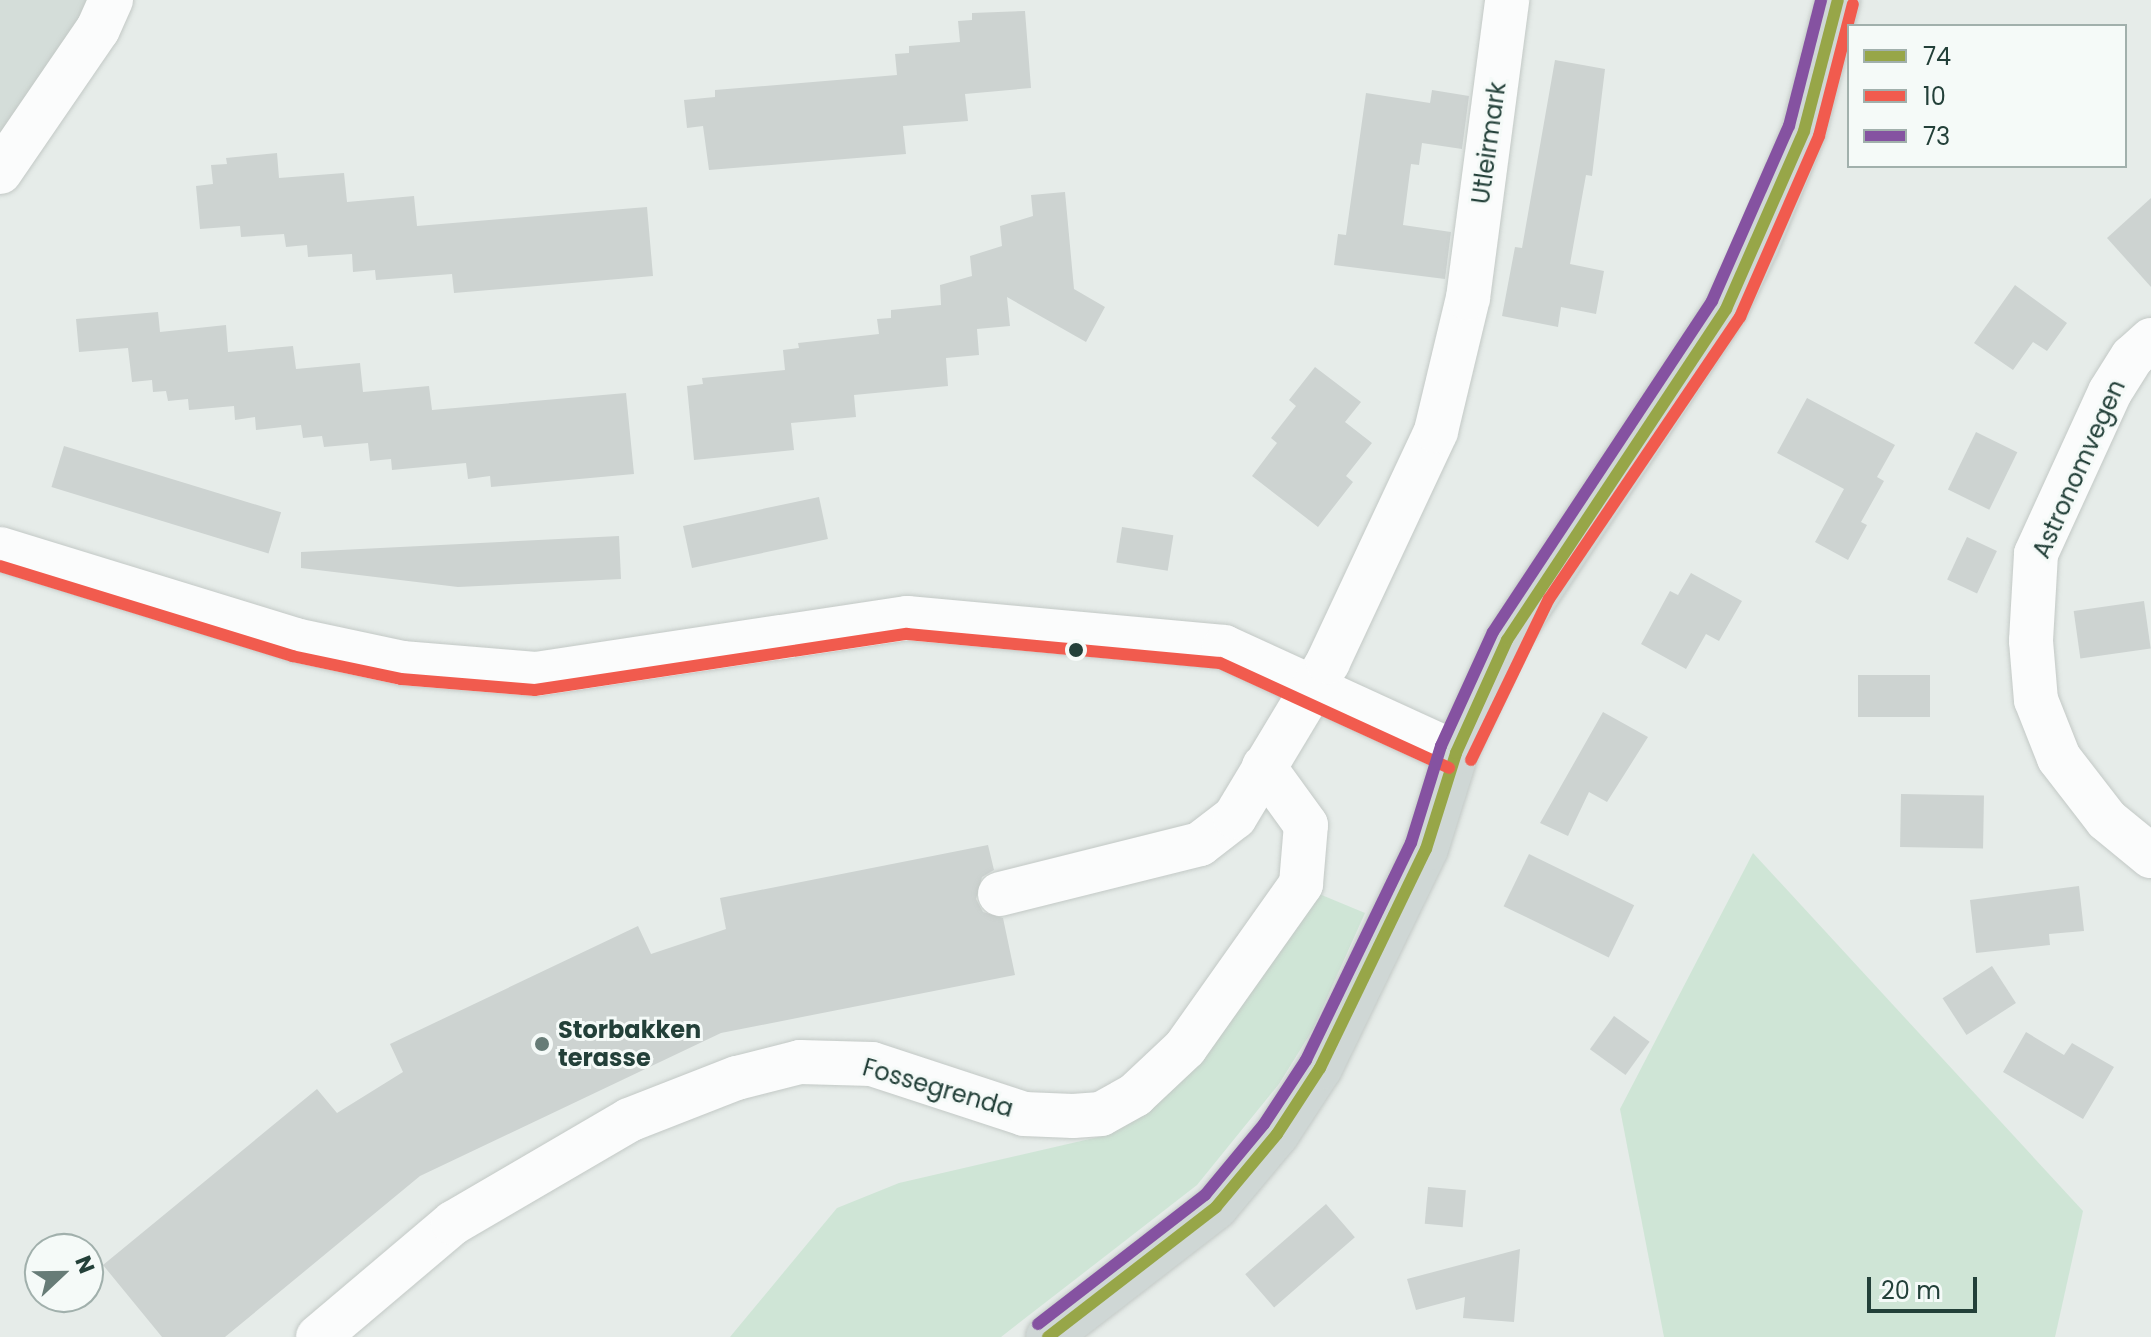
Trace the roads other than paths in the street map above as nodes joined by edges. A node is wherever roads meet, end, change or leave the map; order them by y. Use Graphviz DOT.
graph roads {
  1 [pos="111,0"];
  2 [pos="1507,0"];
  3 [pos="1838,0"];
  4 [pos="0,172"];
  5 [pos="2151,340"];
  6 [pos="0,549"];
  7 [pos="1311,685"];
  8 [pos="1456,753"];
  9 [pos="1264,767"];
  10 [pos="2151,856"];
  11 [pos="1000,894"];
  12 [pos="318,1337"];
  13 [pos="1048,1337"];
  1 -- 4 [label="street"];
  2 -- 7 [label="street, Utleirmark"];
  3 -- 8 [label="main road"];
  5 -- 10 [label="street, Astronomvegen"];
  6 -- 7 [label="street"];
  7 -- 8 [label="street"];
  7 -- 9 [label="street"];
  8 -- 13 [label="main road"];
  9 -- 11 [label="street"];
  9 -- 12 [label="street, Fossegrenda"];
}
